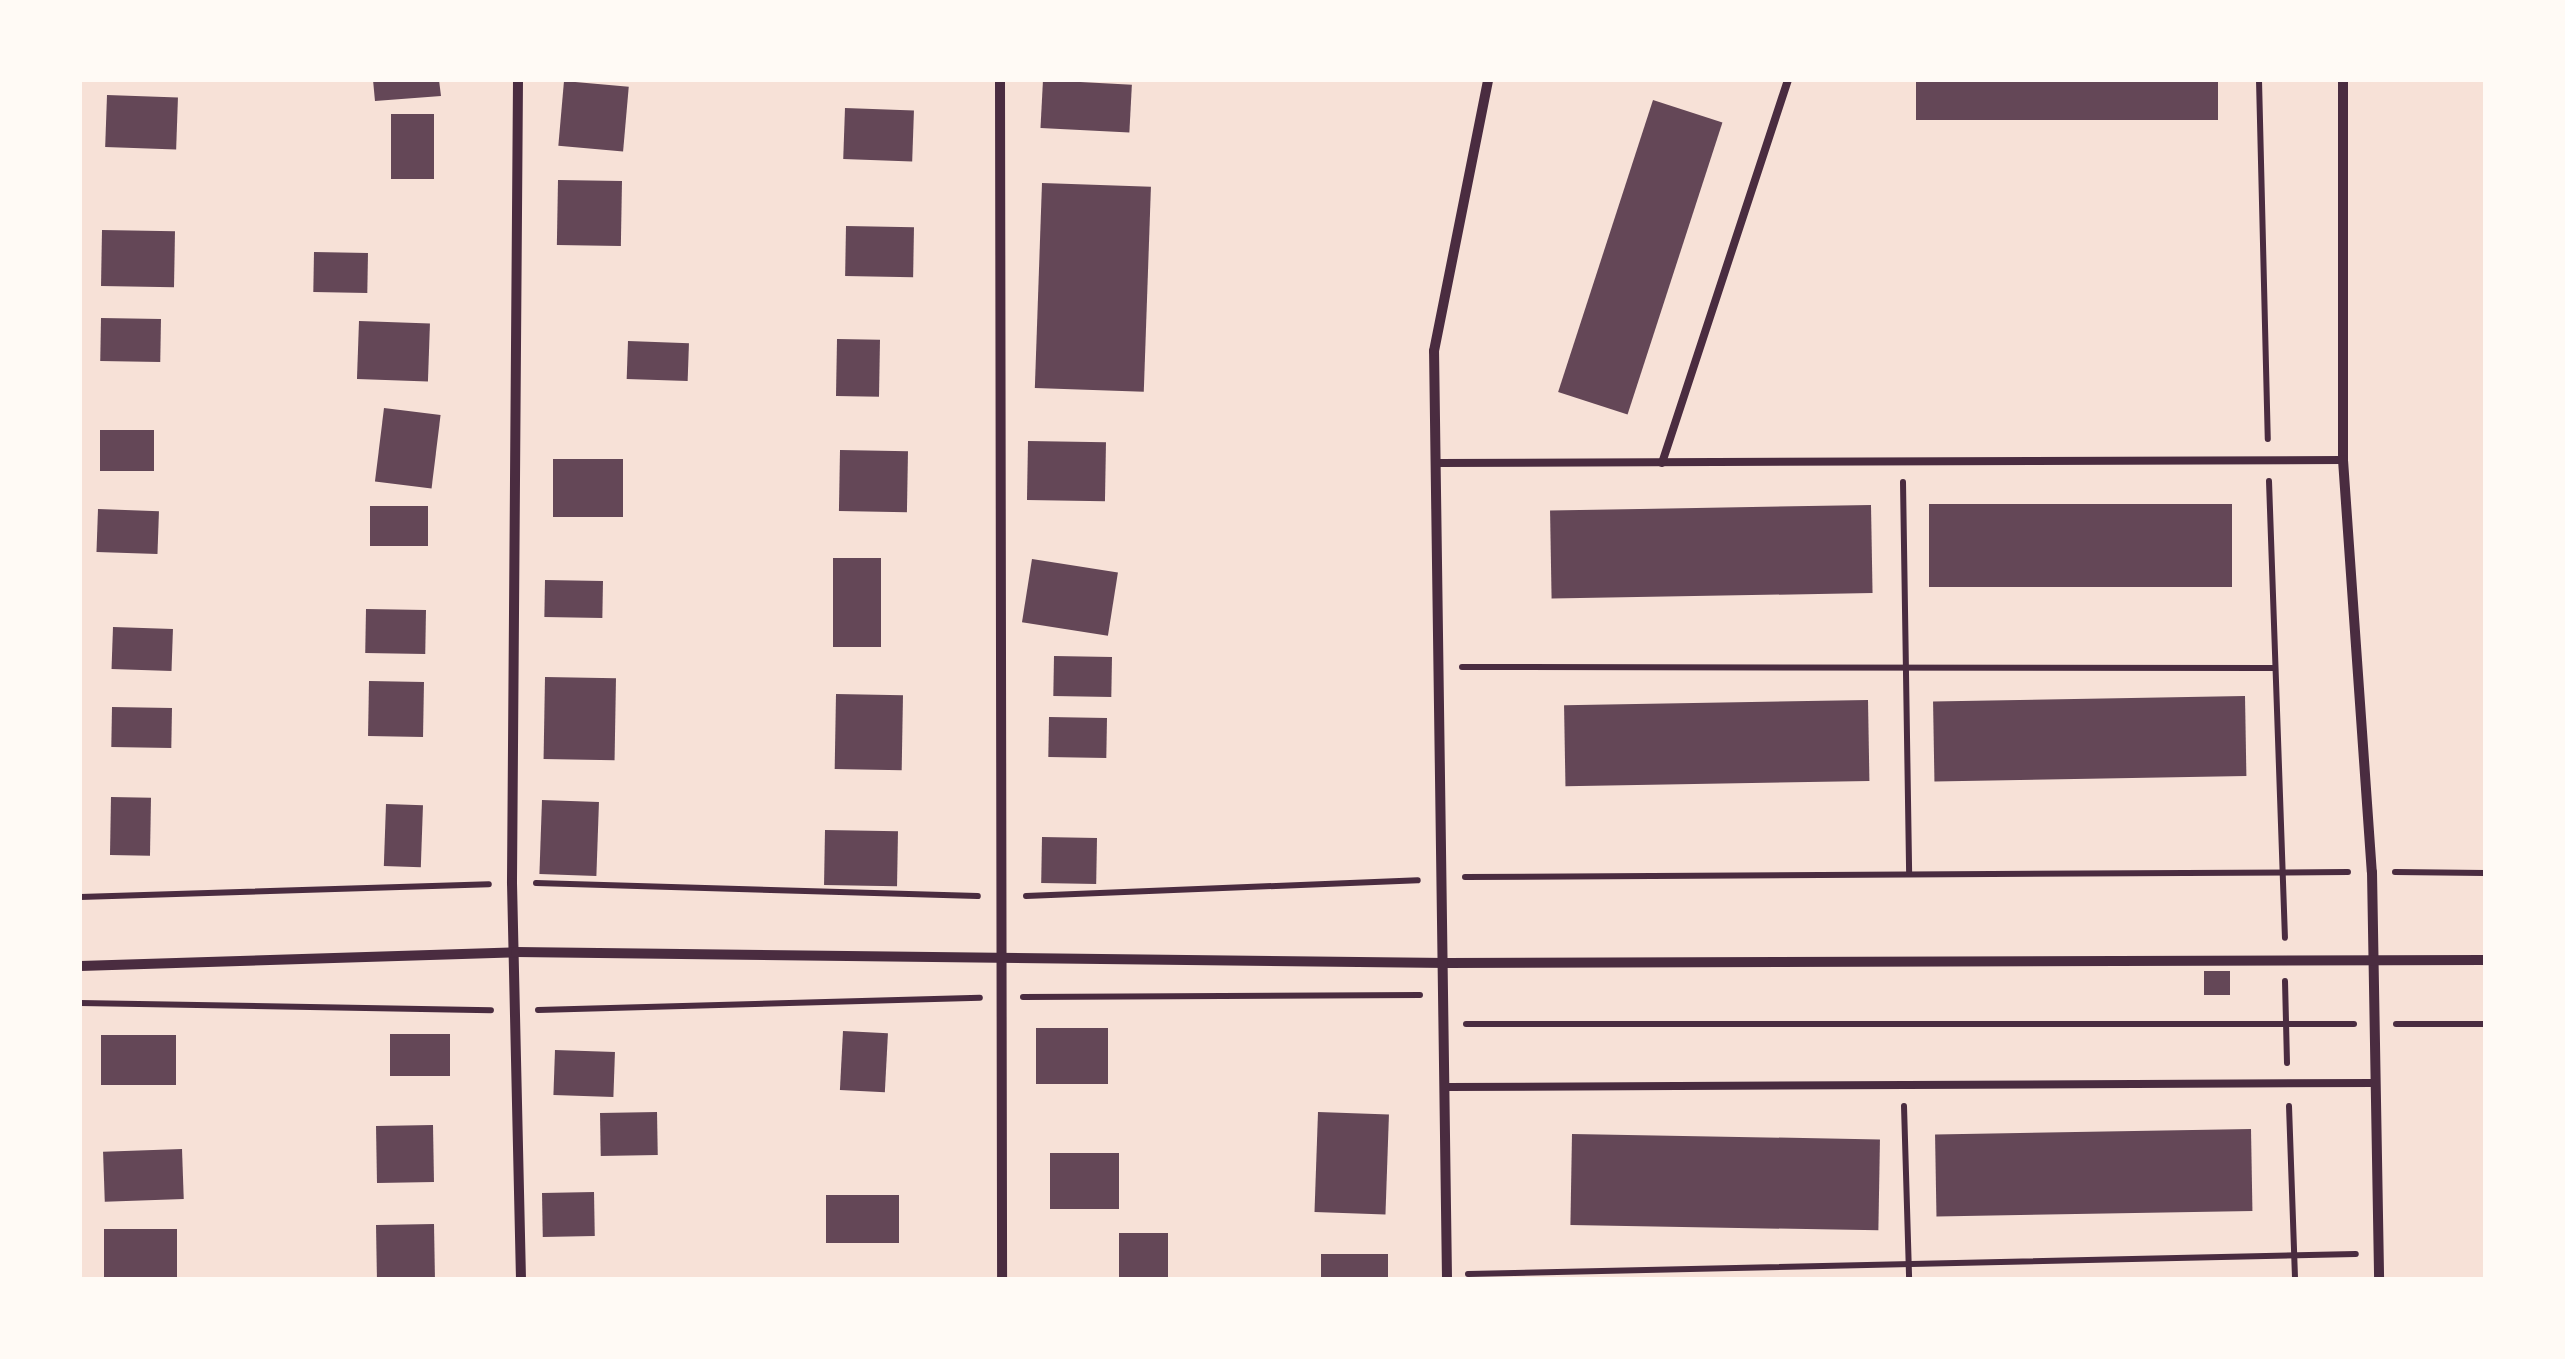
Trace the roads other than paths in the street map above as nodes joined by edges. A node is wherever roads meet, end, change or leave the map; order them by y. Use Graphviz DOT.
graph roads {
  1 [pos="518,80"];
  2 [pos="1000,80"];
  3 [pos="1488,80"];
  4 [pos="1788,80"];
  5 [pos="2344,80"];
  6 [pos="2342,460"];
  7 [pos="1438,463"];
  8 [pos="1662,463"];
  9 [pos="516,952"];
  10 [pos="1007,955"];
  11 [pos="2372,960"];
  12 [pos="2485,960"];
  13 [pos="1447,963"];
  14 [pos="80,966"];
  15 [pos="2375,1083"];
  16 [pos="1447,1087"];
  17 [pos="1447,1277"];
  18 [pos="521,1279"];
  19 [pos="1002,1279"];
  20 [pos="2379,1279"];
  1 -- 9 [label="street"];
  2 -- 10 [label="street"];
  3 -- 7 [label="street"];
  4 -- 8 [label="lane"];
  5 -- 6 [label="street"];
  6 -- 8 [label="lane"];
  6 -- 11 [label="street"];
  7 -- 8 [label="lane"];
  7 -- 13 [label="street"];
  9 -- 10 [label="street"];
  9 -- 14 [label="street"];
  9 -- 18 [label="street"];
  10 -- 13 [label="street"];
  10 -- 19 [label="street"];
  11 -- 12 [label="street"];
  11 -- 13 [label="street"];
  11 -- 15 [label="street"];
  13 -- 16 [label="street"];
  15 -- 16 [label="lane"];
  15 -- 20 [label="street"];
  16 -- 17 [label="street"];
}
